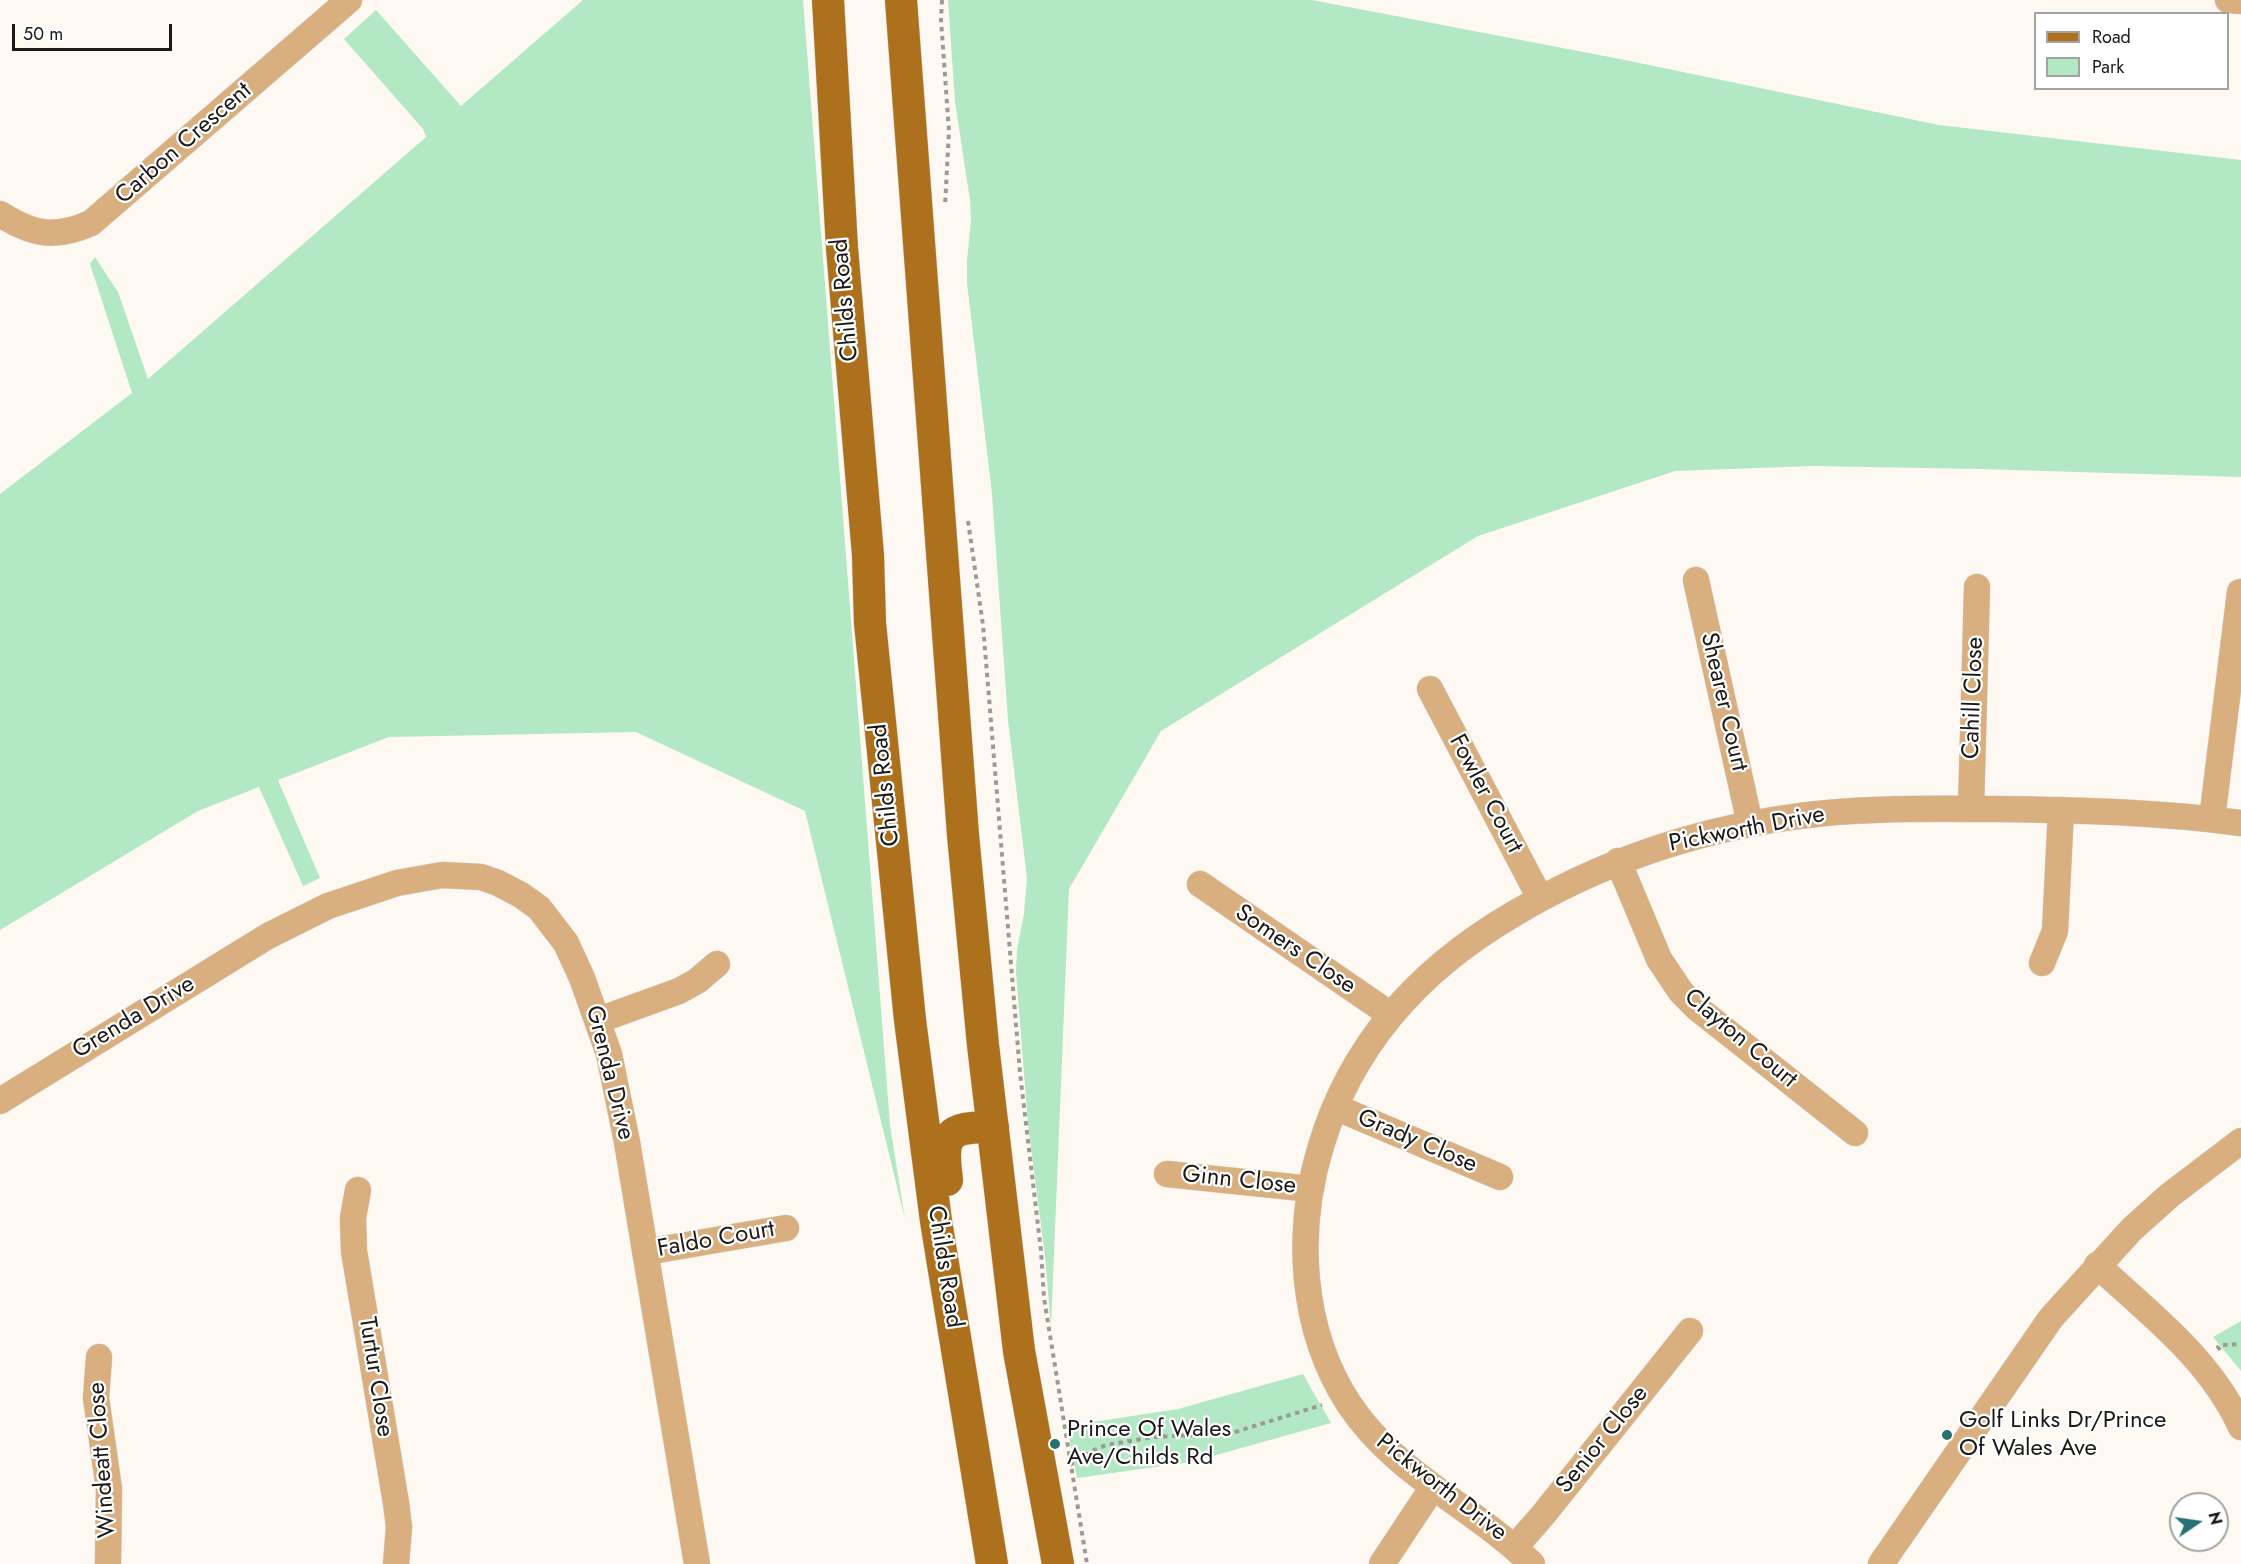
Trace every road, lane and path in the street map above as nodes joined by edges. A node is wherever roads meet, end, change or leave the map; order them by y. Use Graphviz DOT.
graph roads {
  1 [pos="349,0"];
  2 [pos="828,0"];
  3 [pos="901,0"];
  4 [pos="942,0"];
  5 [pos="2228,0"];
  6 [pos="2241,2"];
  7 [pos="945,210"];
  8 [pos="0,214"];
  9 [pos="967,514"];
  10 [pos="1696,580"];
  11 [pos="1977,587"];
  12 [pos="2240,592"];
  13 [pos="1430,689"];
  14 [pos="1971,809"];
  15 [pos="2061,810"];
  16 [pos="2212,819"];
  17 [pos="2241,823"];
  18 [pos="1750,824"];
  19 [pos="1618,861"];
  20 [pos="1200,885"];
  21 [pos="1540,898"];
  22 [pos="2042,963"];
  23 [pos="717,964"];
  24 [pos="1391,1015"];
  25 [pos="599,1020"];
  26 [pos="0,1101"];
  27 [pos="1335,1107"];
  28 [pos="993,1127"];
  29 [pos="1855,1133"];
  30 [pos="2241,1141"];
  31 [pos="1167,1174"];
  32 [pos="1500,1177"];
  33 [pos="1311,1189"];
  34 [pos="358,1190"];
  35 [pos="786,1228"];
  36 [pos="646,1252"];
  37 [pos="2097,1265"];
  38 [pos="1690,1331"];
  39 [pos="2241,1344"];
  40 [pos="2223,1353"];
  41 [pos="99,1357"];
  42 [pos="1322,1405"];
  43 [pos="2241,1427"];
  44 [pos="974,1452"];
  45 [pos="1070,1465"];
  46 [pos="1433,1487"];
  47 [pos="1524,1555"];
  48 [pos="108,1564"];
  49 [pos="396,1564"];
  50 [pos="697,1564"];
  51 [pos="992,1564"];
  52 [pos="1058,1564"];
  53 [pos="1087,1564"];
  54 [pos="1382,1564"];
  55 [pos="1881,1564"];
  1 -- 8 [label="street, Carbon Crescent"];
  2 -- 44 [label="main road, Childs Road"];
  3 -- 28 [label="main road"];
  4 -- 7 [label="path"];
  5 -- 6 [label="street"];
  9 -- 45 [label="path"];
  10 -- 18 [label="street, Shearer Court"];
  11 -- 14 [label="street, Cahill Close"];
  12 -- 16 [label="street"];
  13 -- 21 [label="street, Fowler Court"];
  14 -- 15 [label="street, Pickworth Drive"];
  14 -- 18 [label="street, Pickworth Drive"];
  15 -- 16 [label="street, Pickworth Drive"];
  15 -- 22 [label="street"];
  16 -- 17 [label="street, Pickworth Drive"];
  18 -- 19 [label="street, Pickworth Drive"];
  19 -- 21 [label="street, Pickworth Drive"];
  19 -- 29 [label="street, Clayton Court"];
  20 -- 24 [label="street, Somers Close"];
  21 -- 24 [label="street, Pickworth Drive"];
  23 -- 25 [label="street"];
  24 -- 27 [label="street, Pickworth Drive"];
  25 -- 26 [label="street, Grenda Drive"];
  25 -- 36 [label="street, Grenda Drive"];
  27 -- 32 [label="street, Grady Close"];
  27 -- 33 [label="street, Pickworth Drive"];
  28 -- 44 [label="main road"];
  28 -- 52 [label="main road"];
  30 -- 37 [label="street"];
  31 -- 33 [label="street, Ginn Close"];
  33 -- 46 [label="street, Pickworth Drive"];
  34 -- 49 [label="street, Turtur Close"];
  35 -- 36 [label="street, Faldo Court"];
  36 -- 50 [label="street, Grenda Drive"];
  37 -- 43 [label="street"];
  37 -- 55 [label="street"];
  38 -- 47 [label="street, Senior Close"];
  39 -- 40 [label="path"];
  41 -- 48 [label="street, Windeatt Close"];
  42 -- 45 [label="path"];
  44 -- 51 [label="main road, Childs Road"];
  45 -- 53 [label="path"];
  46 -- 47 [label="street, Pickworth Drive"];
  46 -- 54 [label="street"];
}
